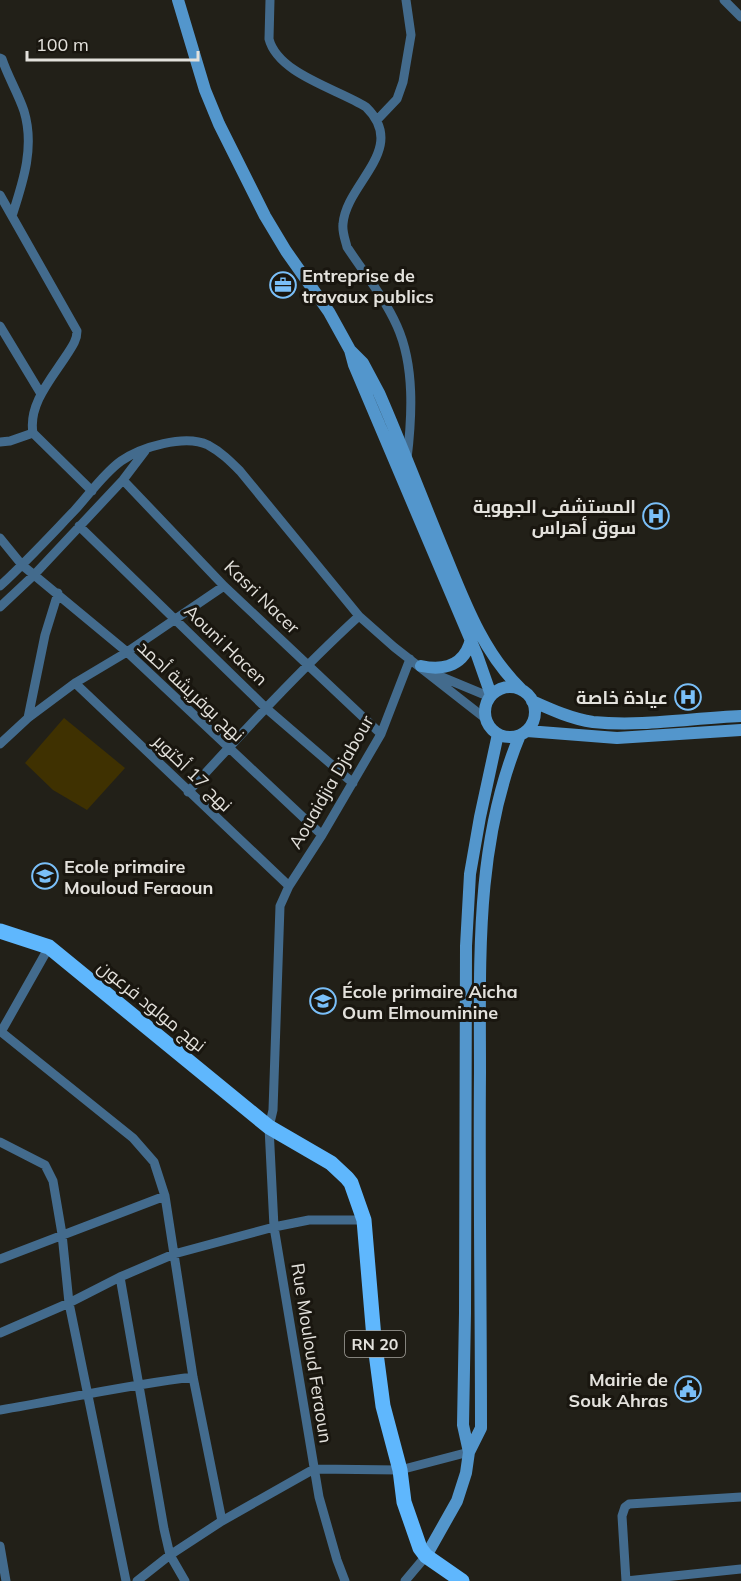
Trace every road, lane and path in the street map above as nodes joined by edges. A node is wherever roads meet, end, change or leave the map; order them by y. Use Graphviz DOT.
graph roads {
  1 [pos="178,0"];
  2 [pos="270,0"];
  3 [pos="406,0"];
  4 [pos="724,0"];
  5 [pos="741,17"];
  6 [pos="0,58"];
  7 [pos="377,120"];
  8 [pos="0,195"];
  9 [pos="12,216"];
  10 [pos="0,326"];
  11 [pos="41,394"];
  12 [pos="33,433"];
  13 [pos="0,442"];
  14 [pos="147,448"];
  15 [pos="404,463"];
  16 [pos="123,480"];
  17 [pos="92,491"];
  18 [pos="79,526"];
  19 [pos="0,538"];
  20 [pos="22,565"];
  21 [pos="34,575"];
  22 [pos="0,586"];
  23 [pos="224,586"];
  24 [pos="57,593"];
  25 [pos="0,607"];
  26 [pos="359,616"];
  27 [pos="175,619"];
  28 [pos="471,639"];
  29 [pos="127,652"];
  30 [pos="308,663"];
  31 [pos="419,666"];
  32 [pos="75,683"];
  33 [pos="522,690"];
  34 [pos="491,696"];
  35 [pos="532,701"];
  36 [pos="267,709"];
  37 [pos="741,716"];
  38 [pos="28,718"];
  39 [pos="486,720"];
  40 [pos="741,730"];
  41 [pos="523,733"];
  42 [pos="381,734"];
  43 [pos="498,734"];
  44 [pos="0,744"];
  45 [pos="228,748"];
  46 [pos="353,783"];
  47 [pos="188,792"];
  48 [pos="322,835"];
  49 [pos="289,886"];
  50 [pos="0,931"];
  51 [pos="49,947"];
  52 [pos="0,1032"];
  53 [pos="269,1127"];
  54 [pos="0,1142"];
  55 [pos="165,1196"];
  56 [pos="364,1220"];
  57 [pos="274,1227"];
  58 [pos="62,1234"];
  59 [pos="174,1254"];
  60 [pos="0,1259"];
  61 [pos="120,1277"];
  62 [pos="69,1303"];
  63 [pos="0,1333"];
  64 [pos="193,1377"];
  65 [pos="140,1384"];
  66 [pos="88,1395"];
  67 [pos="0,1410"];
  68 [pos="469,1452"];
  69 [pos="314,1469"];
  70 [pos="400,1470"];
  71 [pos="741,1497"];
  72 [pos="222,1521"];
  73 [pos="0,1546"];
  74 [pos="170,1555"];
  75 [pos="426,1556"];
  76 [pos="741,1569"];
  77 [pos="716,1576"];
  78 [pos="6,1581"];
  79 [pos="126,1581"];
  80 [pos="137,1581"];
  81 [pos="185,1581"];
  82 [pos="345,1581"];
  83 [pos="405,1581"];
  84 [pos="462,1581"];
  85 [pos="626,1581"];
  1 -- 15 [label="main road"];
  2 -- 7 [label="street"];
  3 -- 7 [label="street"];
  4 -- 5 [label="street"];
  6 -- 9 [label="street"];
  7 -- 15 [label="street"];
  8 -- 9 [label="street"];
  9 -- 11 [label="street"];
  10 -- 11 [label="street"];
  11 -- 12 [label="street"];
  12 -- 13 [label="street"];
  12 -- 17 [label="street"];
  14 -- 16 [label="street"];
  14 -- 17 [label="street"];
  14 -- 26 [label="street"];
  15 -- 28 [label="main road"];
  15 -- 33 [label="main road"];
  16 -- 18 [label="street"];
  16 -- 23 [label="street, Kasri Nacer"];
  17 -- 20 [label="street"];
  18 -- 21 [label="street"];
  18 -- 27 [label="street, Aouni Hacen"];
  19 -- 20 [label="street, نهج بوفريشة أحمد"];
  20 -- 21 [label="street, نهج بوفريشة أحمد"];
  20 -- 22 [label="street"];
  21 -- 24 [label="street, نهج بوفريشة أحمد"];
  21 -- 25 [label="street"];
  23 -- 27 [label="street"];
  23 -- 30 [label="street, Kasri Nacer"];
  24 -- 29 [label="street, نهج بوفريشة أحمد"];
  24 -- 38 [label="street"];
  26 -- 30 [label="street"];
  26 -- 31 [label="street"];
  27 -- 29 [label="street"];
  27 -- 36 [label="street, Aouni Hacen"];
  28 -- 31 [label="main road"];
  28 -- 34 [label="main road"];
  29 -- 32 [label="street"];
  29 -- 45 [label="street, نهج بوفريشة أحمد"];
  30 -- 36 [label="street"];
  30 -- 42 [label="street, Kasri Nacer"];
  31 -- 34 [label="street"];
  31 -- 39 [label="street"];
  31 -- 42 [label="street, Aouaidjia Djabour"];
  32 -- 38 [label="street"];
  32 -- 47 [label="street, نهج 17 أكتوبر"];
  33 -- 34 [label="main road"];
  33 -- 35 [label="main road"];
  34 -- 39 [label="main road"];
  35 -- 37 [label="main road"];
  35 -- 41 [label="main road"];
  36 -- 45 [label="street"];
  36 -- 46 [label="street, Aouni Hacen"];
  38 -- 44 [label="street"];
  39 -- 43 [label="main road"];
  40 -- 41 [label="main road"];
  41 -- 43 [label="main road"];
  41 -- 68 [label="main road"];
  42 -- 46 [label="street, Aouaidjia Djabour"];
  43 -- 68 [label="main road"];
  45 -- 47 [label="street"];
  45 -- 48 [label="street, نهج بوفريشة أحمد"];
  46 -- 48 [label="street, Aouaidjia Djabour"];
  47 -- 49 [label="street, نهج 17 أكتوبر"];
  48 -- 49 [label="street, Aouaidjia Djabour"];
  49 -- 53 [label="street, Aouaidjia Djabour"];
  50 -- 51 [label="main road, نهج مولود فرعون / RN 20"];
  51 -- 52 [label="street"];
  51 -- 53 [label="main road, نهج مولود فرعون / RN 20"];
  52 -- 55 [label="street"];
  53 -- 56 [label="main road, RN 20"];
  53 -- 57 [label="street, Rue Mouloud Feraoun"];
  54 -- 58 [label="street"];
  55 -- 58 [label="street"];
  55 -- 59 [label="street"];
  56 -- 57 [label="street"];
  56 -- 70 [label="main road, RN 20"];
  57 -- 59 [label="street"];
  57 -- 69 [label="street, Rue Mouloud Feraoun"];
  58 -- 60 [label="street"];
  58 -- 62 [label="street"];
  59 -- 61 [label="street"];
  59 -- 64 [label="street"];
  61 -- 62 [label="street"];
  61 -- 65 [label="street"];
  62 -- 63 [label="street"];
  62 -- 66 [label="street"];
  64 -- 65 [label="street"];
  64 -- 72 [label="street"];
  65 -- 66 [label="street"];
  65 -- 74 [label="street"];
  66 -- 67 [label="street"];
  66 -- 79 [label="street"];
  68 -- 70 [label="street"];
  68 -- 75 [label="main road"];
  69 -- 70 [label="street"];
  69 -- 72 [label="street"];
  69 -- 82 [label="street, Rue Mouloud Feraoun"];
  70 -- 75 [label="main road, RN 20"];
  71 -- 85 [label="street"];
  72 -- 74 [label="street"];
  73 -- 78 [label="street"];
  74 -- 80 [label="street"];
  74 -- 81 [label="street"];
  75 -- 83 [label="street"];
  75 -- 84 [label="main road"];
  76 -- 77 [label="street"];
  77 -- 85 [label="street"];
}
